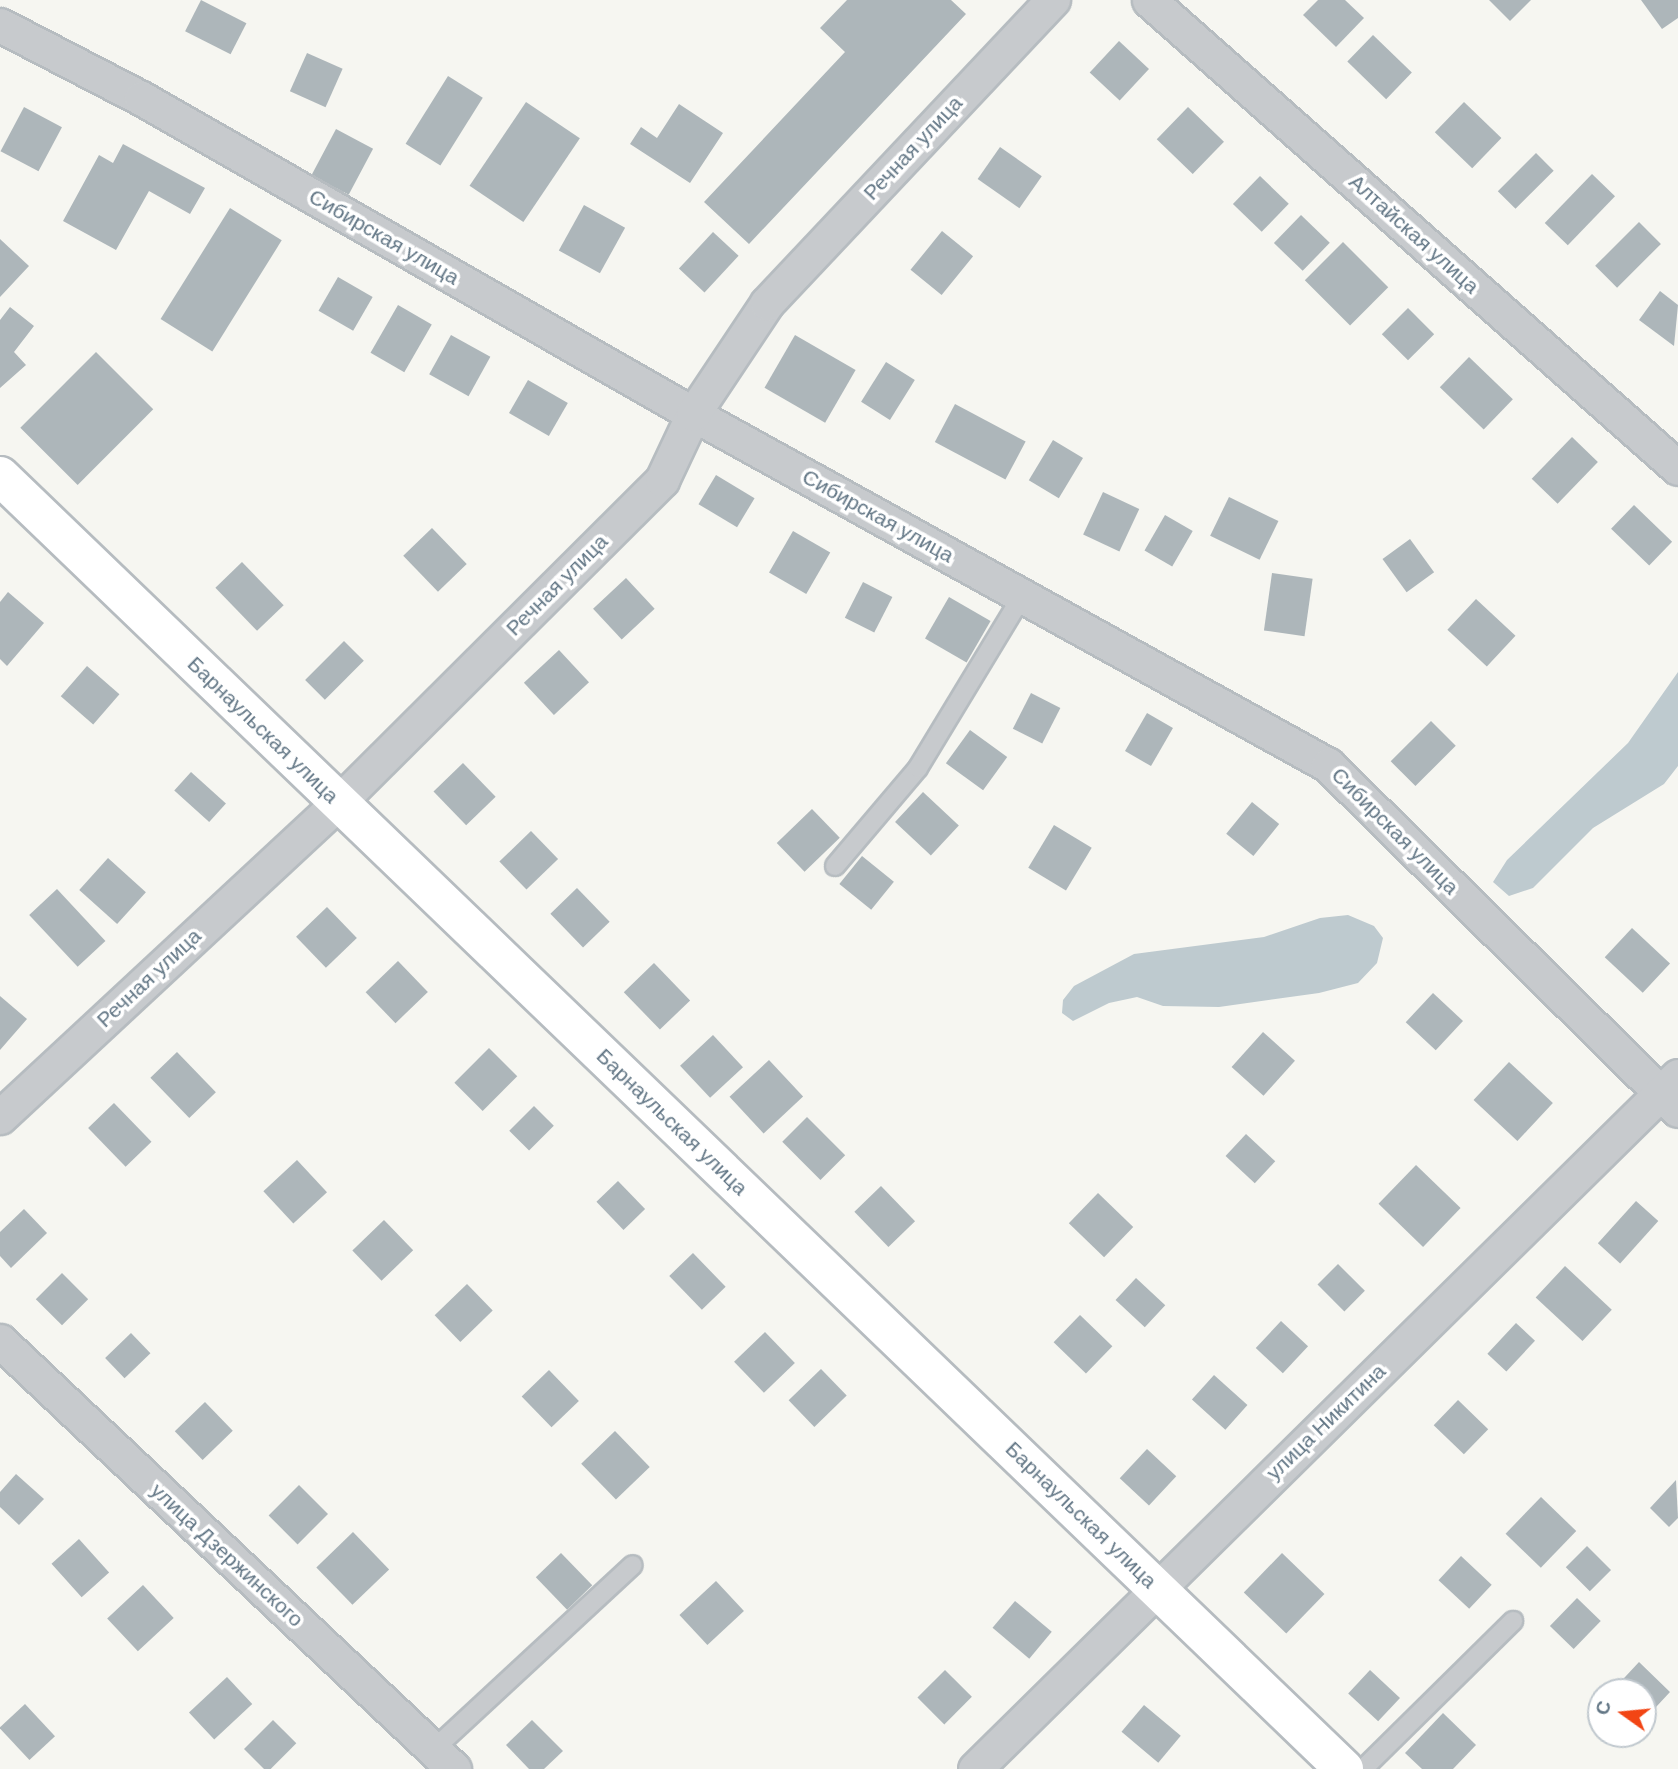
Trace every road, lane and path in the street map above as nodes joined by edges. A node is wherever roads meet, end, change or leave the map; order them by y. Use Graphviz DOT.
graph roads {
  1 [pos="1053,0"];
  2 [pos="1149,0"];
  3 [pos="0,25"];
  4 [pos="693,414"];
  5 [pos="1678,468"];
  6 [pos="0,477"];
  7 [pos="1022,596"];
  8 [pos="339,802"];
  9 [pos="835,866"];
  10 [pos="1673,1094"];
  11 [pos="0,1117"];
  12 [pos="0,1341"];
  13 [pos="633,1565"];
  14 [pos="1157,1588"];
  15 [pos="1513,1621"];
  16 [pos="444,1759"];
  17 [pos="975,1769"];
  18 [pos="1344,1769"];
  19 [pos="1363,1769"];
  1 -- 4 [label="street, Речная улица"];
  2 -- 5 [label="street, Алтайская улица"];
  3 -- 4 [label="street, Сибирская улица"];
  4 -- 7 [label="street, Сибирская улица"];
  4 -- 8 [label="street, Речная улица"];
  6 -- 8 [label="street, Барнаульская улица"];
  7 -- 9 [label="lane"];
  7 -- 10 [label="street, Сибирская улица"];
  8 -- 11 [label="street, Речная улица"];
  8 -- 14 [label="street, Барнаульская улица"];
  10 -- 14 [label="street, улица Никитина"];
  12 -- 16 [label="street, улица Дзержинского"];
  13 -- 16 [label="lane"];
  14 -- 17 [label="street, улица Никитина"];
  14 -- 18 [label="street, Барнаульская улица"];
  15 -- 19 [label="lane"];
}
